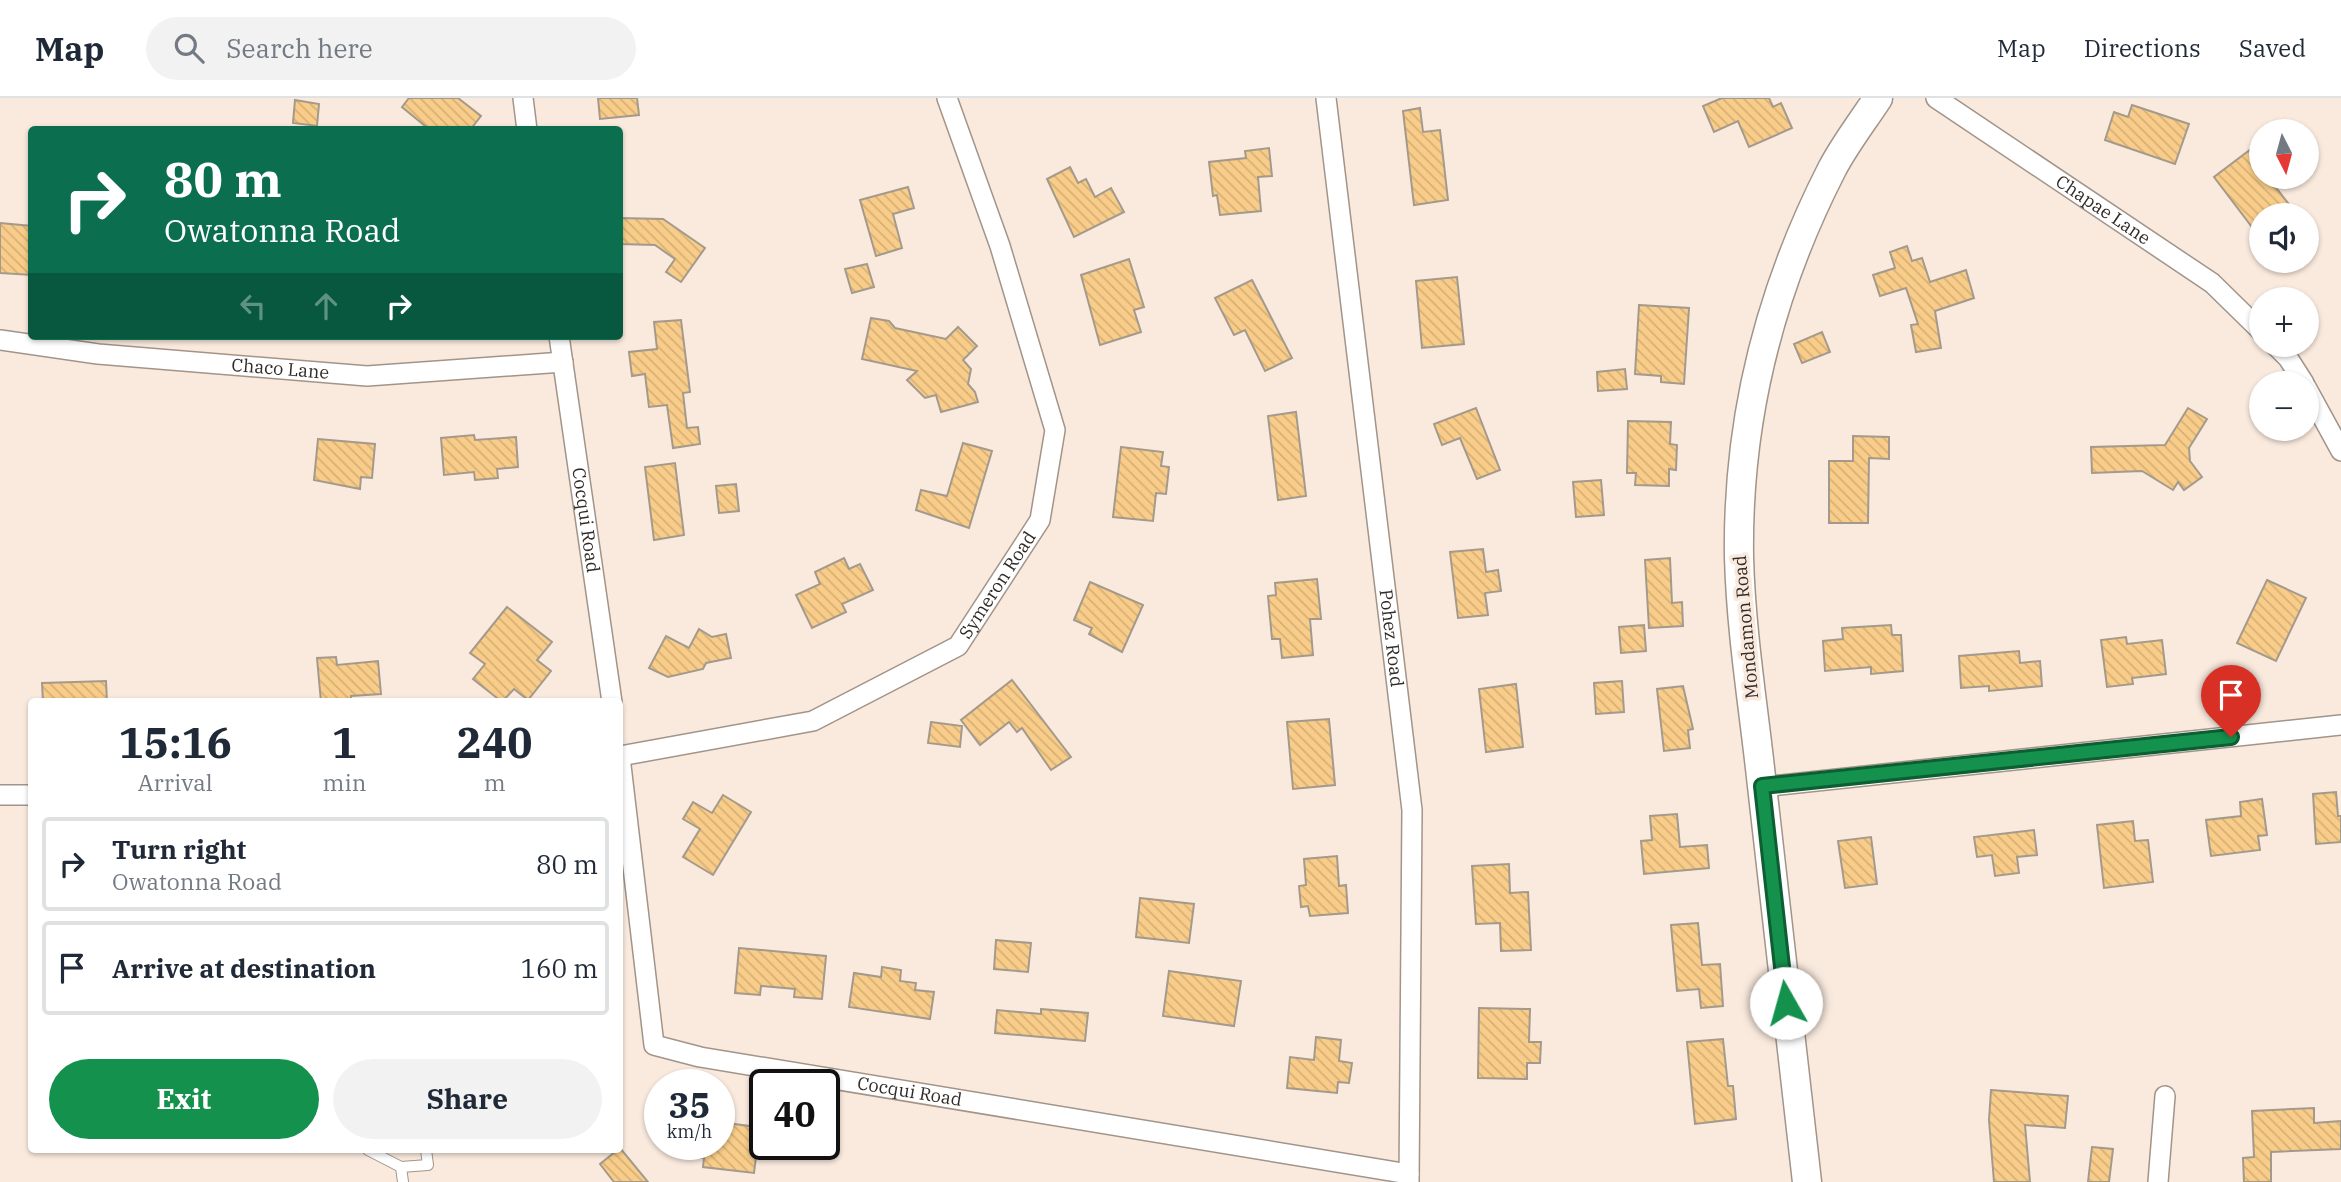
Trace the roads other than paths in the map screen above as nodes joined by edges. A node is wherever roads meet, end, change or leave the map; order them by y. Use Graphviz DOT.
graph roads {
  1 [pos="523,98"];
  2 [pos="947,98"];
  3 [pos="1326,98"];
  4 [pos="1878,98"];
  5 [pos="1936,98"];
  6 [pos="526,126"];
  7 [pos="2249,319"];
  8 [pos="0,340"];
  9 [pos="560,340"];
  10 [pos="563,362"];
  11 [pos="2319,411"];
  12 [pos="2341,451"];
  13 [pos="611,698"];
  14 [pos="2341,725"];
  15 [pos="623,755"];
  16 [pos="623,782"];
  17 [pos="1762,786"];
  18 [pos="28,794"];
  19 [pos="0,795"];
  20 [pos="2165,1096"];
  21 [pos="377,1153"];
  22 [pos="426,1153"];
  23 [pos="401,1167"];
  24 [pos="1409,1178"];
  25 [pos="403,1182"];
  26 [pos="1807,1182"];
  27 [pos="2158,1182"];
  1 -- 6 [label="street"];
  2 -- 15 [label="street, Symeron Road"];
  3 -- 24 [label="street, Pohez Road"];
  4 -- 17 [label="street, Mondamon Road"];
  5 -- 7 [label="street, Chapae Lane"];
  8 -- 10 [label="street, Chaco Lane"];
  9 -- 10 [label="street, Cocqui Road"];
  10 -- 13 [label="street, Cocqui Road"];
  11 -- 12 [label="street"];
  14 -- 17 [label="street"];
  16 -- 24 [label="street, Cocqui Road"];
  17 -- 26 [label="street, Mondamon Road"];
  18 -- 19 [label="street"];
  20 -- 27 [label="street"];
  21 -- 23 [label="lane"];
  22 -- 23 [label="lane"];
  23 -- 25 [label="lane"];
}
